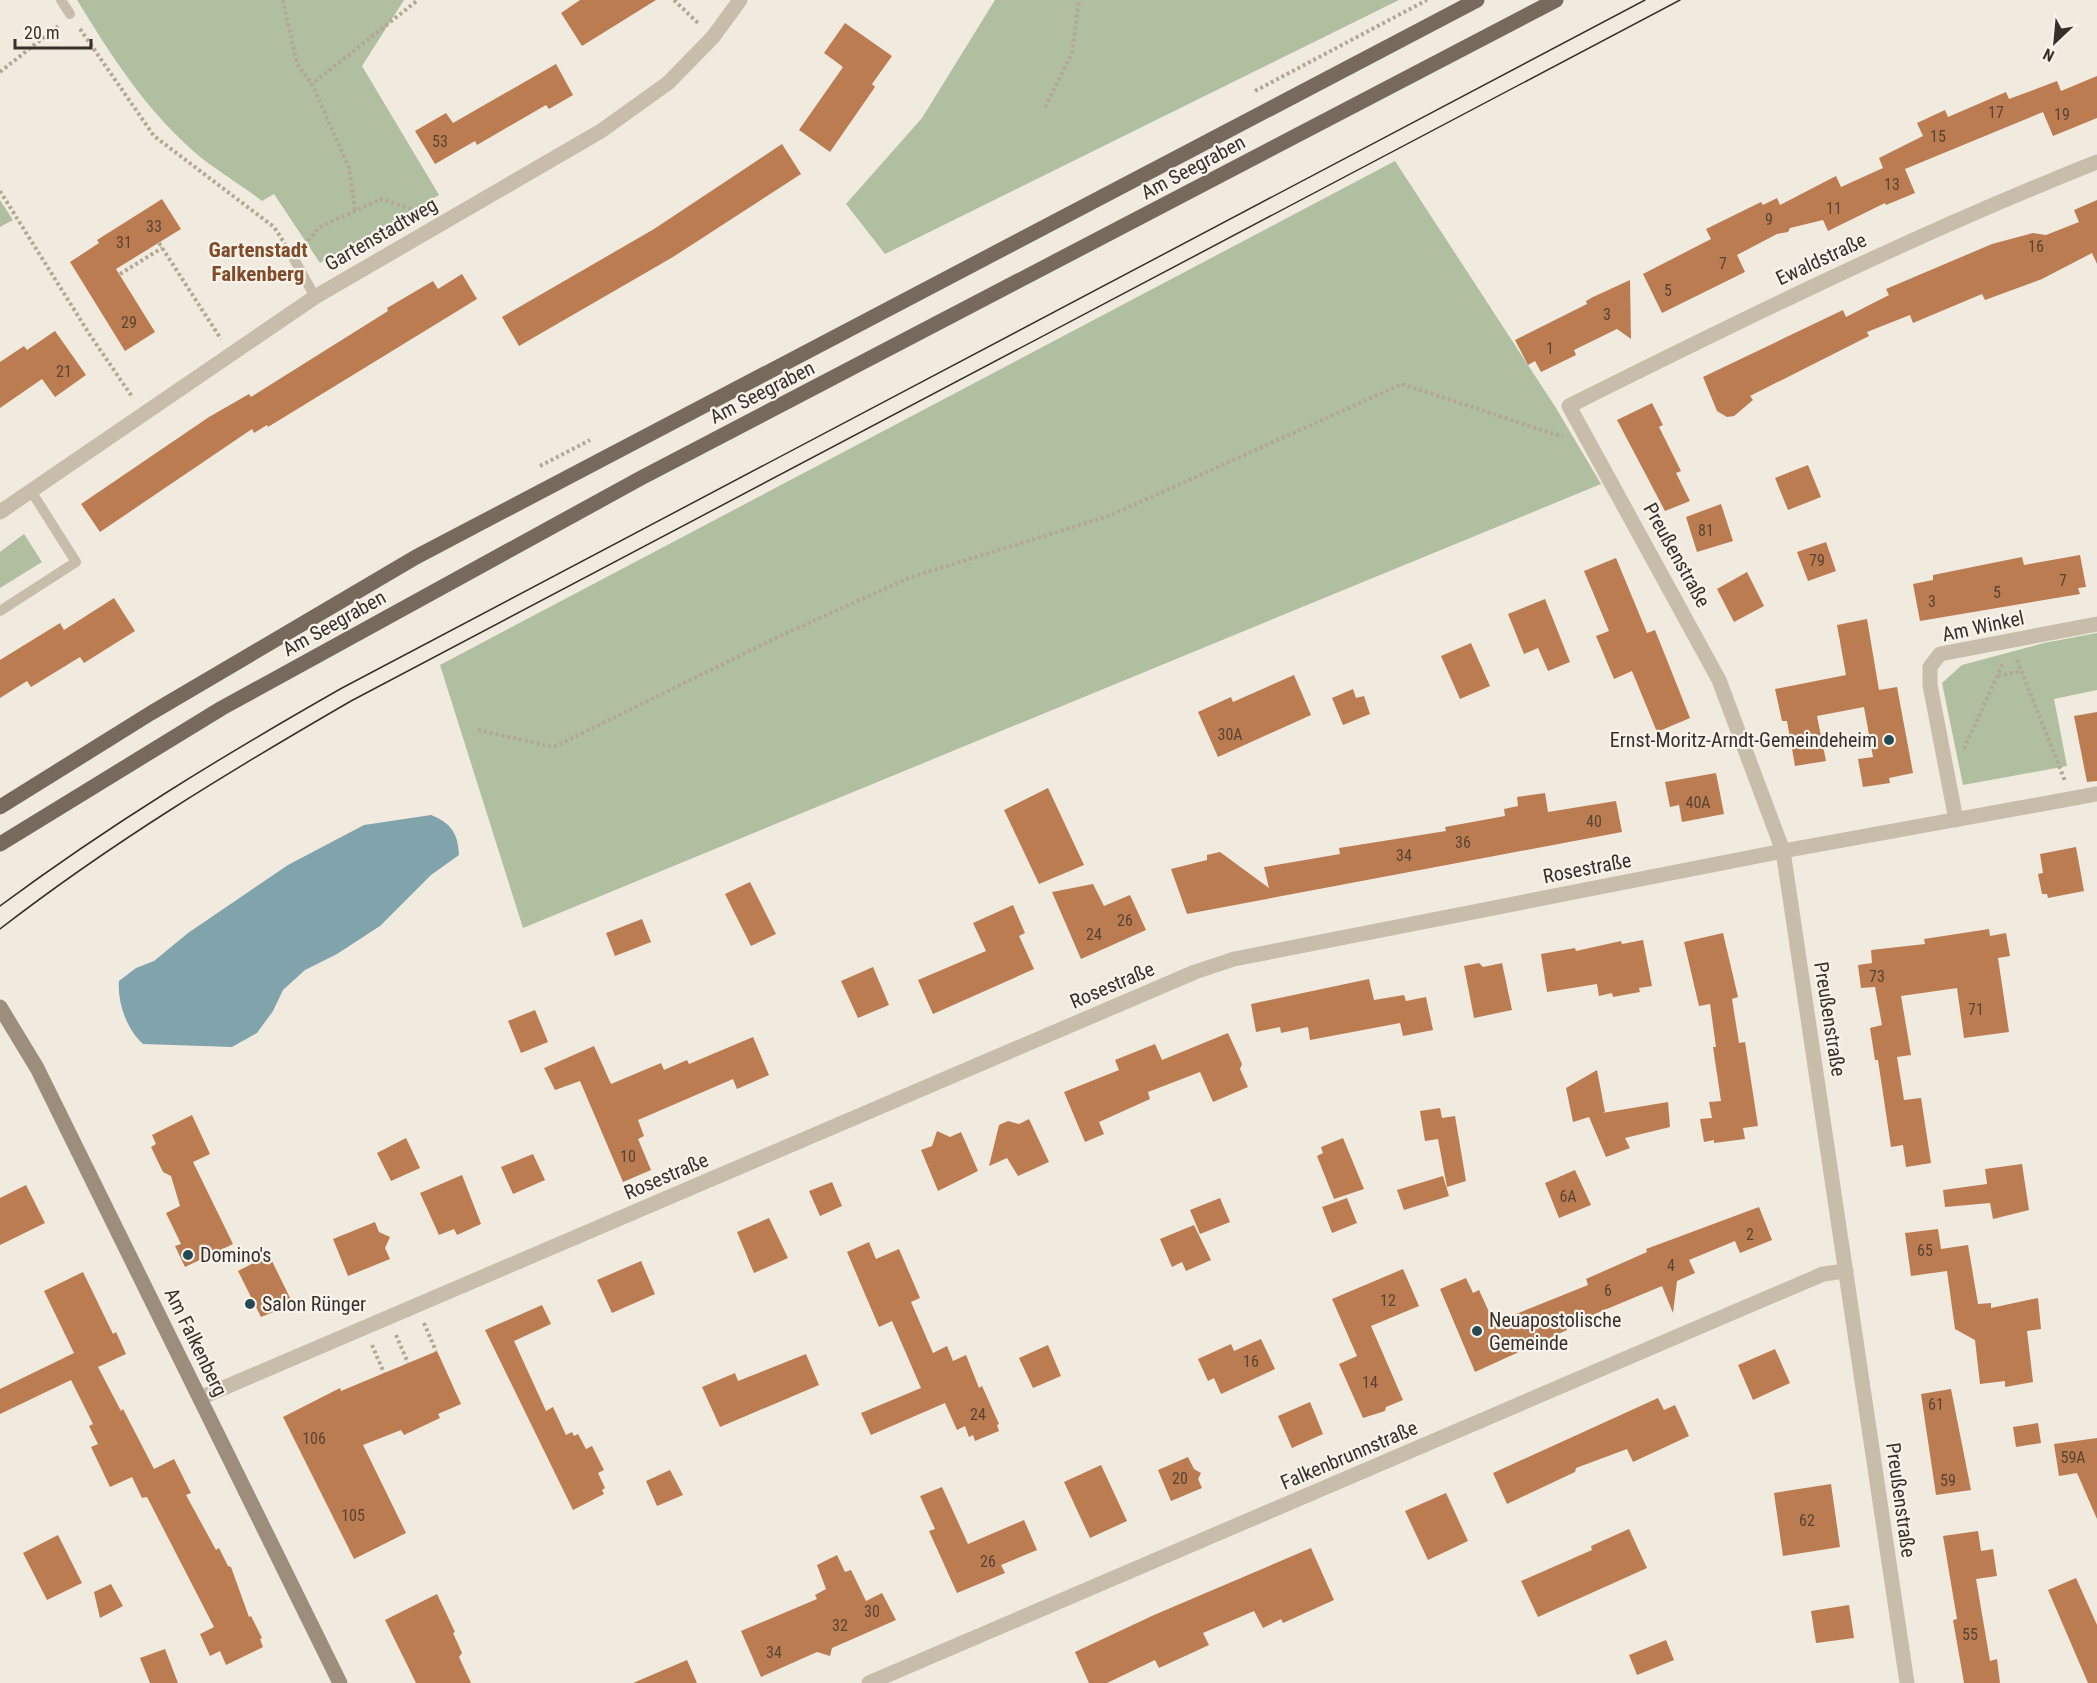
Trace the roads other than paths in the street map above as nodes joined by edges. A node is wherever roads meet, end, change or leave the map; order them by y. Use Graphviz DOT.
graph roads {
  1 [pos="61,0"];
  2 [pos="740,0"];
  3 [pos="1477,0"];
  4 [pos="1556,0"];
  5 [pos="70,14"];
  6 [pos="2097,162"];
  7 [pos="293,257"];
  8 [pos="315,297"];
  9 [pos="1569,406"];
  10 [pos="31,491"];
  11 [pos="0,512"];
  12 [pos="0,611"];
  13 [pos="2097,624"];
  14 [pos="2097,794"];
  15 [pos="0,807"];
  16 [pos="1956,820"];
  17 [pos="0,844"];
  18 [pos="1783,851"];
  19 [pos="0,1007"];
  20 [pos="4,1025"];
  21 [pos="1846,1271"];
  22 [pos="200,1398"];
  23 [pos="340,1683"];
  24 [pos="869,1683"];
  25 [pos="1907,1683"];
  1 -- 5 [label="lane"];
  2 -- 8 [label="street, Gartenstadtweg"];
  3 -- 15 [label="main road, Am Seegraben"];
  4 -- 17 [label="main road, Am Seegraben"];
  6 -- 9 [label="street, Ewaldstraße"];
  7 -- 8 [label="lane"];
  8 -- 10 [label="street, Gartenstadtweg"];
  9 -- 18 [label="street, Preußenstraße"];
  10 -- 11 [label="street, Gartenstadtweg"];
  10 -- 12 [label="lane"];
  13 -- 16 [label="street, Am Winkel"];
  14 -- 16 [label="street, Rosestraße"];
  16 -- 18 [label="street, Rosestraße"];
  18 -- 21 [label="street, Preußenstraße"];
  18 -- 22 [label="street, Rosestraße"];
  19 -- 20 [label="street, Am Falkenberg"];
  20 -- 22 [label="street, Am Falkenberg"];
  21 -- 24 [label="street, Falkenbrunnstraße"];
  21 -- 25 [label="street, Preußenstraße"];
  22 -- 23 [label="street, Am Falkenberg"];
}
